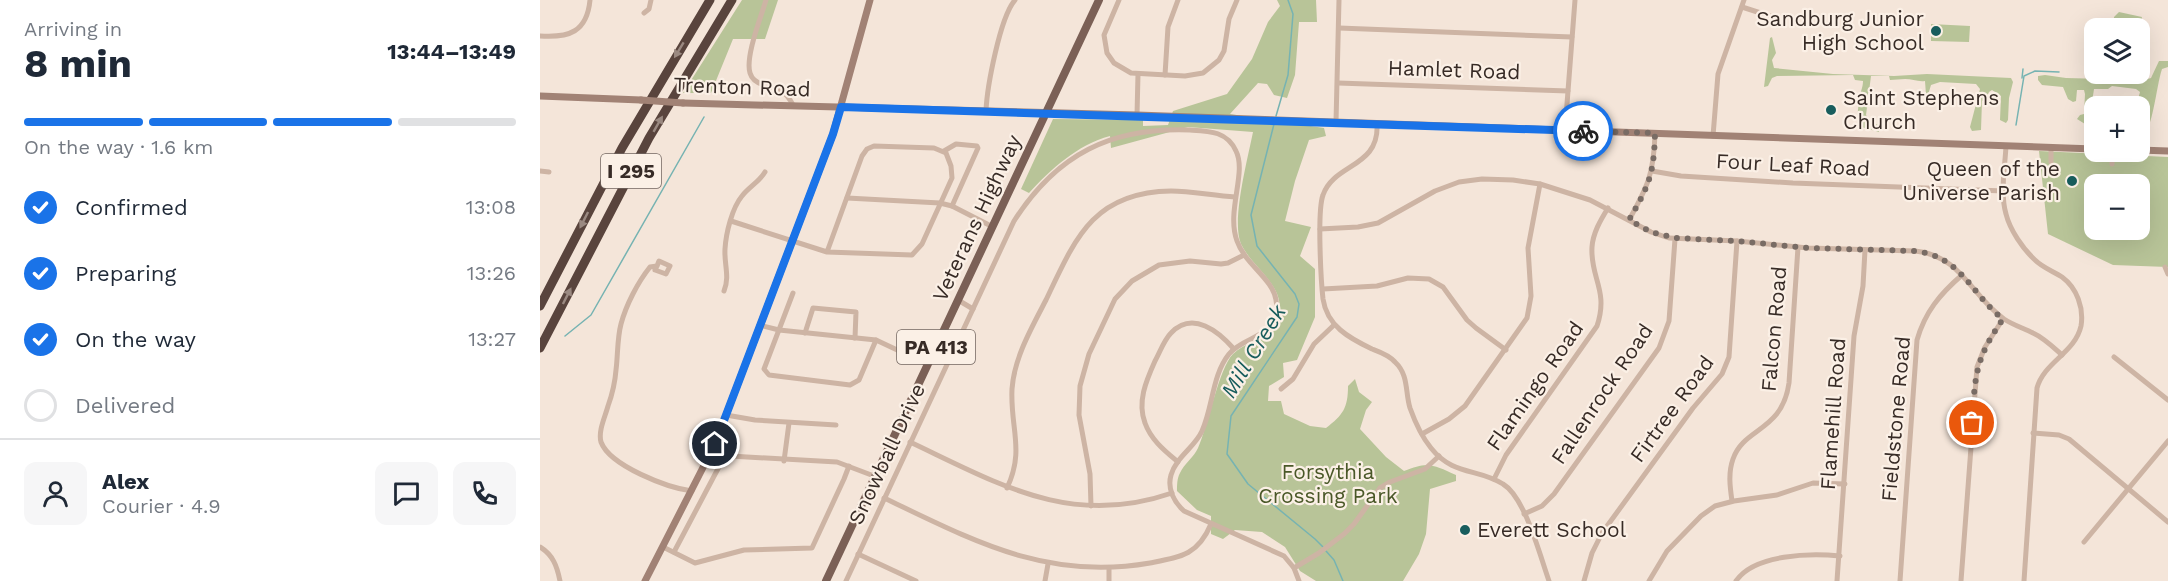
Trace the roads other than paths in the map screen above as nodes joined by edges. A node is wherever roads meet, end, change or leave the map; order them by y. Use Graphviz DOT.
graph roads {
  1 [pos="590,0"];
  2 [pos="651,0"];
  3 [pos="710,0"];
  4 [pos="732,0"];
  5 [pos="766,0"];
  6 [pos="870,0"];
  7 [pos="1099,0"];
  8 [pos="1119,0"];
  9 [pos="1178,0"];
  10 [pos="1237,0"];
  11 [pos="1339,0"];
  12 [pos="1575,0"];
  13 [pos="1744,0"];
  14 [pos="1012,1"];
  15 [pos="1742,7"];
  16 [pos="644,13"];
  17 [pos="1773,17"];
  18 [pos="1339,28"];
  19 [pos="540,36"];
  20 [pos="1572,37"];
  21 [pos="1138,74"];
  22 [pos="1165,75"];
  23 [pos="1338,83"];
  24 [pos="1568,91"];
  25 [pos="540,96"];
  26 [pos="793,105"];
  27 [pos="841,107"];
  28 [pos="986,111"];
  29 [pos="1046,113"];
  30 [pos="1137,116"];
  31 [pos="1163,116"];
  32 [pos="1336,122"];
  33 [pos="1377,123"];
  34 [pos="1164,130"];
  35 [pos="1565,130"];
  36 [pos="1655,133"];
  37 [pos="1713,136"];
  38 [pos="2006,146"];
  39 [pos="2051,147"];
  40 [pos="2084,149"];
  41 [pos="2150,150"];
  42 [pos="944,151"];
  43 [pos="2168,151"];
  44 [pos="2051,162"];
  45 [pos="540,171"];
  46 [pos="1652,171"];
  47 [pos="549,172"];
  48 [pos="765,172"];
  49 [pos="1540,184"];
  50 [pos="2004,191"];
  51 [pos="1235,197"];
  52 [pos="847,198"];
  53 [pos="940,203"];
  54 [pos="952,206"];
  55 [pos="1608,208"];
  56 [pos="1629,220"];
  57 [pos="731,221"];
  58 [pos="993,227"];
  59 [pos="1320,229"];
  60 [pos="1675,238"];
  61 [pos="792,240"];
  62 [pos="1737,241"];
  63 [pos="1798,247"];
  64 [pos="1865,250"];
  65 [pos="827,252"];
  66 [pos="1244,255"];
  67 [pos="657,266"];
  68 [pos="2165,267"];
  69 [pos="1962,274"];
  70 [pos="2168,274"];
  71 [pos="1323,289"];
  72 [pos="724,291"];
  73 [pos="793,294"];
  74 [pos="958,300"];
  75 [pos="540,306"];
  76 [pos="973,309"];
  77 [pos="2003,319"];
  78 [pos="759,325"];
  79 [pos="1334,325"];
  80 [pos="779,330"];
  81 [pos="805,333"];
  82 [pos="855,338"];
  83 [pos="876,340"];
  84 [pos="540,348"];
  85 [pos="1234,349"];
  86 [pos="1506,350"];
  87 [pos="2062,355"];
  88 [pos="2114,357"];
  89 [pos="927,364"];
  90 [pos="1281,389"];
  91 [pos="2168,400"];
  92 [pos="726,415"];
  93 [pos="789,423"];
  94 [pos="836,425"];
  95 [pos="2033,433"];
  96 [pos="1422,434"];
  97 [pos="2168,441"];
  98 [pos="910,442"];
  99 [pos="1439,456"];
  100 [pos="784,461"];
  101 [pos="1178,462"];
  102 [pos="849,466"];
  103 [pos="874,477"];
  104 [pos="1494,479"];
  105 [pos="1845,484"];
  106 [pos="1007,488"];
  107 [pos="2128,488"];
  108 [pos="692,491"];
  109 [pos="1172,494"];
  110 [pos="884,498"];
  111 [pos="1732,501"];
  112 [pos="1091,506"];
  113 [pos="1524,514"];
  114 [pos="2168,522"];
  115 [pos="1211,524"];
  116 [pos="2084,542"];
  117 [pos="540,547"];
  118 [pos="663,547"];
  119 [pos="674,552"];
  120 [pos="858,554"];
  121 [pos="1840,556"];
  122 [pos="1048,564"];
  123 [pos="1109,568"];
  124 [pos="1294,568"];
  125 [pos="561,581"];
  126 [pos="645,581"];
  127 [pos="826,581"];
  128 [pos="846,581"];
  129 [pos="916,581"];
  130 [pos="1046,581"];
  131 [pos="1109,581"];
  132 [pos="1299,581"];
  133 [pos="1549,581"];
  134 [pos="1584,581"];
  135 [pos="1649,581"];
  136 [pos="1736,581"];
  137 [pos="1837,581"];
  138 [pos="1900,581"];
  139 [pos="1961,581"];
  140 [pos="2024,581"];
  1 -- 19 [label="street"];
  2 -- 16 [label="street"];
  3 -- 75 [label="highway, I 295, one-way"];
  84 -- 4 [label="highway, I 295, one-way"];
  5 -- 26 [label="street"];
  6 -- 27 [label="main road"];
  7 -- 29 [label="main road, Veterans Highway / PA 413"];
  8 -- 21 [label="street"];
  9 -- 22 [label="street"];
  10 -- 22 [label="street"];
  11 -- 18 [label="street"];
  12 -- 20 [label="street"];
  13 -- 15 [label="street"];
  14 -- 28 [label="street"];
  15 -- 17 [label="street"];
  15 -- 37 [label="street"];
  18 -- 20 [label="street"];
  18 -- 23 [label="street"];
  20 -- 24 [label="street"];
  21 -- 22 [label="street"];
  21 -- 30 [label="street"];
  23 -- 24 [label="street, Hamlet Road"];
  23 -- 32 [label="street"];
  24 -- 35 [label="street"];
  25 -- 26 [label="main road, Trenton Road, bridge"];
  26 -- 27 [label="main road, Trenton Road"];
  27 -- 28 [label="main road, Trenton Road"];
  27 -- 61 [label="main road"];
  28 -- 29 [label="main road, Trenton Road"];
  29 -- 30 [label="main road, Trenton Road"];
  29 -- 58 [label="main road, Veterans Highway / PA 413"];
  30 -- 31 [label="main road, Trenton Road"];
  31 -- 32 [label="main road, Trenton Road"];
  31 -- 34 [label="street"];
  32 -- 33 [label="main road, Trenton Road"];
  33 -- 35 [label="main road, Trenton Road"];
  33 -- 59 [label="street"];
  34 -- 51 [label="street, Snowball Drive"];
  34 -- 76 [label="street, Snowball Drive"];
  35 -- 36 [label="main road, Trenton Road"];
  36 -- 37 [label="main road, Trenton Road"];
  36 -- 46 [label="street"];
  37 -- 38 [label="main road, Trenton Road"];
  38 -- 39 [label="main road, Trenton Road"];
  38 -- 50 [label="street"];
  39 -- 40 [label="main road, Trenton Road"];
  39 -- 44 [label="street"];
  41 -- 43 [label="main road"];
  42 -- 52 [label="street"];
  42 -- 53 [label="street"];
  42 -- 54 [label="street"];
  45 -- 47 [label="street"];
  46 -- 50 [label="street, Four Leaf Road"];
  46 -- 56 [label="street"];
  48 -- 57 [label="street"];
  49 -- 55 [label="street"];
  49 -- 59 [label="street"];
  49 -- 86 [label="street"];
  50 -- 87 [label="street"];
  51 -- 66 [label="street, Snowball Drive"];
  51 -- 106 [label="street"];
  52 -- 53 [label="street"];
  52 -- 65 [label="street"];
  53 -- 54 [label="street"];
  53 -- 65 [label="street"];
  54 -- 58 [label="street"];
  55 -- 56 [label="street"];
  55 -- 104 [label="street, Flamingo Road"];
  56 -- 60 [label="street"];
  57 -- 61 [label="street"];
  57 -- 72 [label="street"];
  58 -- 74 [label="main road, Veterans Highway / PA 413"];
  59 -- 71 [label="street"];
  60 -- 62 [label="street"];
  60 -- 113 [label="street, Fallenrock Road"];
  61 -- 65 [label="street"];
  61 -- 78 [label="main road"];
  62 -- 63 [label="street"];
  62 -- 134 [label="street, Firtree Road"];
  63 -- 64 [label="street"];
  63 -- 111 [label="street, Falcon Road"];
  64 -- 69 [label="street"];
  64 -- 105 [label="street, Flamehill Road"];
  66 -- 85 [label="street, Snowball Drive"];
  66 -- 112 [label="street"];
  67 -- 108 [label="street"];
  68 -- 70 [label="street"];
  69 -- 77 [label="street"];
  69 -- 138 [label="street, Fieldstone Road"];
  71 -- 79 [label="street"];
  71 -- 86 [label="street"];
  73 -- 80 [label="street"];
  74 -- 76 [label="street"];
  74 -- 89 [label="main road, Veterans Highway / PA 413"];
  76 -- 98 [label="street, Snowball Drive"];
  77 -- 87 [label="street"];
  77 -- 139 [label="street"];
  78 -- 80 [label="street"];
  78 -- 92 [label="main road"];
  79 -- 90 [label="street"];
  79 -- 96 [label="street"];
  80 -- 81 [label="street"];
  80 -- 83 [label="street"];
  81 -- 82 [label="street"];
  81 -- 82 [label="street"];
  82 -- 83 [label="street"];
  83 -- 89 [label="street"];
  85 -- 101 [label="street"];
  85 -- 101 [label="street"];
  86 -- 96 [label="street"];
  87 -- 95 [label="street"];
  88 -- 91 [label="street"];
  89 -- 103 [label="main road, Veterans Highway / PA 413"];
  92 -- 93 [label="street"];
  92 -- 108 [label="main road"];
  93 -- 94 [label="street"];
  93 -- 100 [label="street"];
  95 -- 107 [label="street"];
  95 -- 140 [label="street"];
  96 -- 99 [label="street"];
  97 -- 107 [label="street"];
  98 -- 106 [label="street"];
  98 -- 110 [label="street, Snowball Drive"];
  99 -- 104 [label="street"];
  99 -- 124 [label="street"];
  100 -- 102 [label="street"];
  100 -- 119 [label="street"];
  101 -- 109 [label="street"];
  102 -- 103 [label="street"];
  102 -- 119 [label="street"];
  103 -- 127 [label="main road, Veterans Highway / PA 413"];
  104 -- 113 [label="street"];
  105 -- 111 [label="street"];
  105 -- 121 [label="street, Flamehill Road"];
  106 -- 112 [label="street"];
  107 -- 114 [label="street"];
  107 -- 116 [label="street"];
  108 -- 118 [label="main road"];
  109 -- 112 [label="street"];
  109 -- 115 [label="street"];
  110 -- 120 [label="street, Snowball Drive"];
  110 -- 122 [label="street"];
  111 -- 135 [label="street"];
  113 -- 133 [label="street"];
  115 -- 123 [label="street"];
  115 -- 124 [label="street"];
  117 -- 125 [label="street"];
  118 -- 119 [label="street"];
  118 -- 126 [label="main road"];
  120 -- 128 [label="street, Snowball Drive"];
  120 -- 129 [label="street"];
  121 -- 136 [label="street"];
  121 -- 137 [label="street, Flamehill Road"];
  122 -- 123 [label="street"];
  122 -- 130 [label="street"];
  123 -- 131 [label="street"];
  124 -- 132 [label="street"];
}
